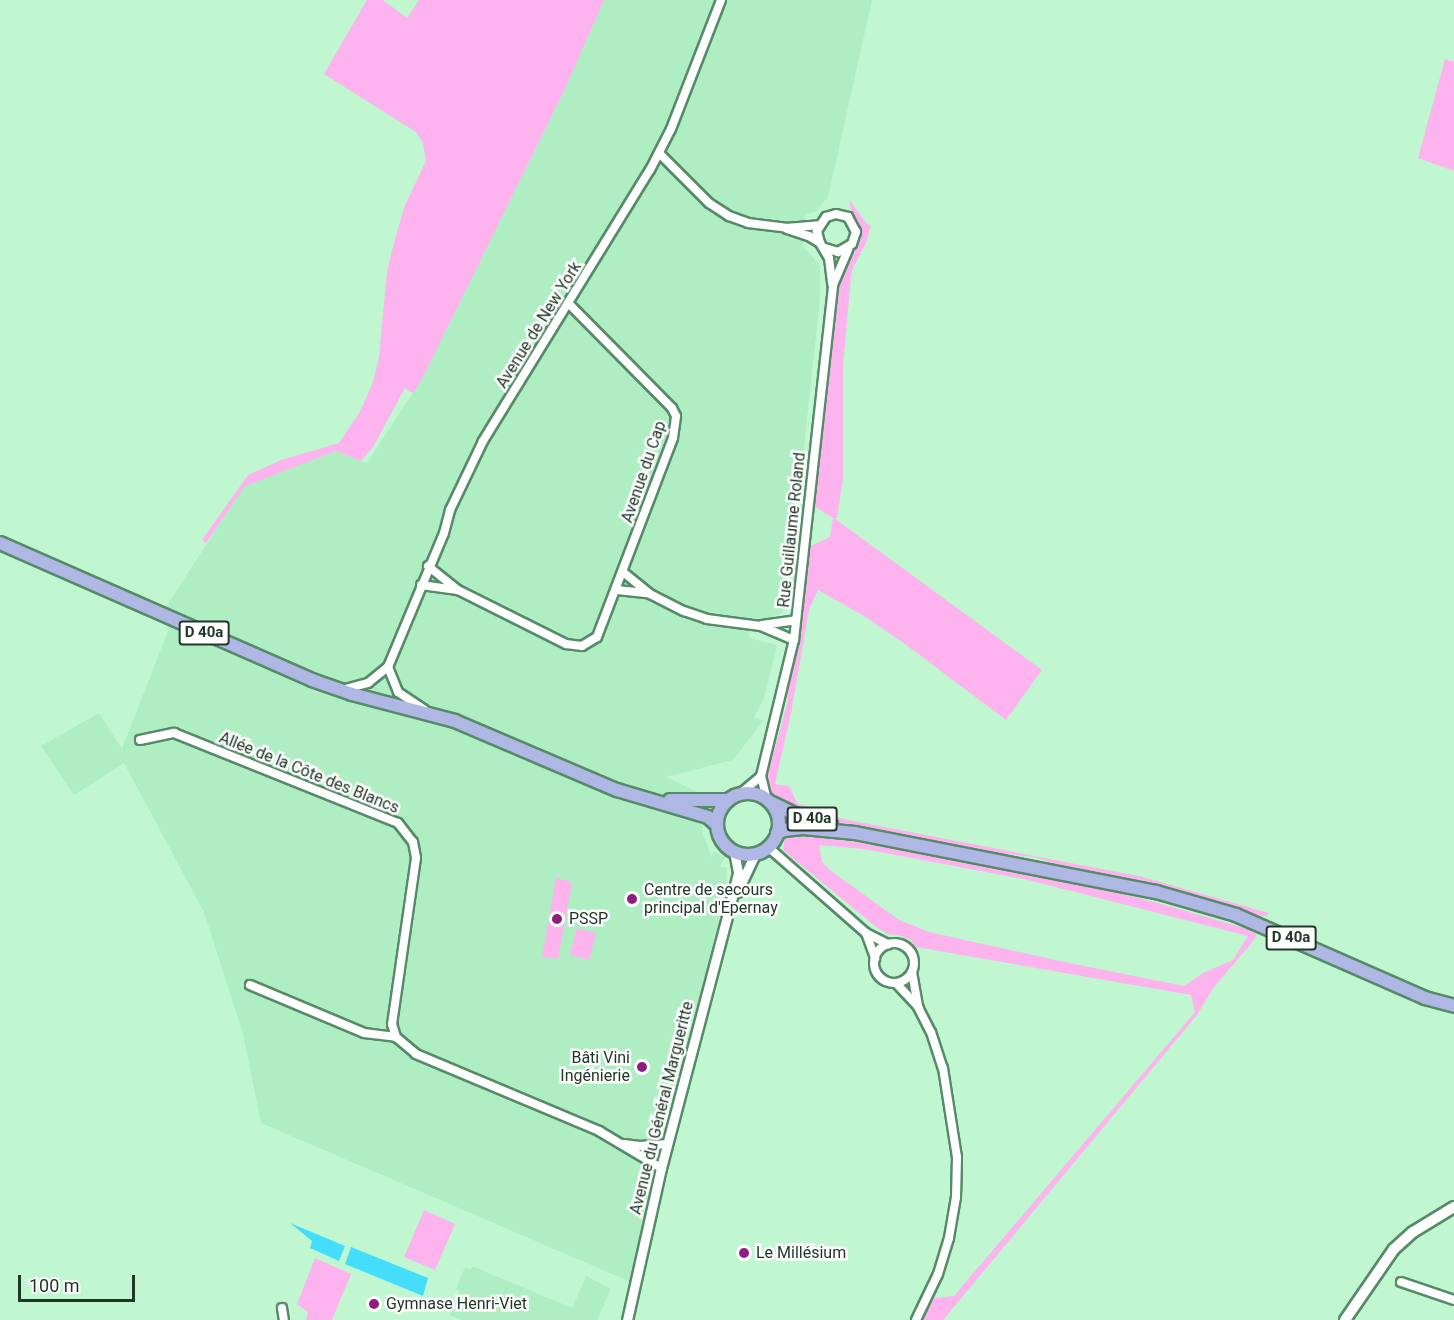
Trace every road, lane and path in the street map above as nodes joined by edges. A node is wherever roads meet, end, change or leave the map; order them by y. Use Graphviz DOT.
graph roads {
  1 [pos="721,0"];
  2 [pos="659,153"];
  3 [pos="819,225"];
  4 [pos="786,228"];
  5 [pos="822,246"];
  6 [pos="848,249"];
  7 [pos="832,285"];
  8 [pos="568,303"];
  9 [pos="0,543"];
  10 [pos="428,566"];
  11 [pos="623,572"];
  12 [pos="421,585"];
  13 [pos="458,590"];
  14 [pos="617,590"];
  15 [pos="650,594"];
  16 [pos="796,620"];
  17 [pos="761,626"];
  18 [pos="794,640"];
  19 [pos="388,668"];
  20 [pos="340,690"];
  21 [pos="431,713"];
  22 [pos="140,740"];
  23 [pos="761,776"];
  24 [pos="741,793"];
  25 [pos="652,799"];
  26 [pos="728,801"];
  27 [pos="769,801"];
  28 [pos="717,825"];
  29 [pos="777,833"];
  30 [pos="855,833"];
  31 [pos="768,847"];
  32 [pos="734,851"];
  33 [pos="755,854"];
  34 [pos="730,905"];
  35 [pos="866,933"];
  36 [pos="888,944"];
  37 [pos="874,958"];
  38 [pos="912,972"];
  39 [pos="896,983"];
  40 [pos="250,984"];
  41 [pos="918,1006"];
  42 [pos="1454,1006"];
  43 [pos="396,1037"];
  44 [pos="620,1143"];
  45 [pos="668,1144"];
  46 [pos="661,1168"];
  47 [pos="1454,1207"];
  48 [pos="1401,1282"];
  49 [pos="1454,1300"];
  50 [pos="1359,1301"];
  51 [pos="282,1308"];
  52 [pos="284,1320"];
  53 [pos="627,1320"];
  54 [pos="916,1320"];
  55 [pos="1345,1320"];
  56 [pos="1353,1320"];
  1 -- 2 [label="street, Avenue de New York"];
  2 -- 4 [label="street"];
  2 -- 8 [label="street, Avenue de New York"];
  3 -- 4 [label="street"];
  3 -- 5 [label="street"];
  3 -- 6 [label="street"];
  4 -- 5 [label="street"];
  5 -- 6 [label="street"];
  5 -- 7 [label="street, Rue Guillaume Roland"];
  6 -- 7 [label="street, Rue Guillaume Roland"];
  7 -- 16 [label="street, Rue Guillaume Roland"];
  8 -- 10 [label="street, Avenue de New York"];
  8 -- 11 [label="street, Avenue du Cap"];
  9 -- 20 [label="main road, D 40a"];
  10 -- 12 [label="street, Avenue de New York"];
  10 -- 13 [label="street"];
  11 -- 14 [label="street, Avenue du Cap"];
  11 -- 15 [label="street"];
  12 -- 13 [label="street"];
  12 -- 19 [label="street, Avenue de New York"];
  13 -- 14 [label="street, Avenue du Cap"];
  14 -- 15 [label="street"];
  15 -- 17 [label="street"];
  16 -- 17 [label="street"];
  16 -- 18 [label="street, Rue Guillaume Roland"];
  17 -- 18 [label="street"];
  18 -- 23 [label="street, Rue Guillaume Roland"];
  19 -- 20 [label="street"];
  19 -- 21 [label="street"];
  20 -- 21 [label="main road, D 40a"];
  21 -- 25 [label="main road, D 40a"];
  22 -- 43 [label="street, Allée de la Côte des Blancs"];
  23 -- 24 [label="street"];
  23 -- 27 [label="street"];
  24 -- 26 [label="main road"];
  24 -- 27 [label="main road"];
  25 -- 26 [label="main road, D 40a"];
  25 -- 28 [label="main road, D 40a"];
  26 -- 28 [label="main road"];
  27 -- 29 [label="main road"];
  27 -- 30 [label="main road, D 40a"];
  28 -- 32 [label="main road"];
  29 -- 30 [label="main road, D 40a"];
  29 -- 31 [label="main road"];
  30 -- 42 [label="main road, D 40a"];
  31 -- 33 [label="main road"];
  31 -- 35 [label="street"];
  32 -- 33 [label="main road"];
  32 -- 34 [label="street, Avenue du Général Margueritte"];
  33 -- 34 [label="street, Avenue du Général Margueritte"];
  34 -- 45 [label="street, Avenue du Général Margueritte"];
  35 -- 36 [label="street"];
  35 -- 37 [label="street"];
  36 -- 37 [label="street"];
  36 -- 38 [label="street"];
  37 -- 39 [label="street"];
  38 -- 39 [label="street"];
  38 -- 41 [label="street"];
  39 -- 41 [label="street"];
  40 -- 43 [label="street"];
  41 -- 54 [label="street"];
  43 -- 44 [label="street"];
  44 -- 45 [label="street"];
  44 -- 46 [label="street"];
  45 -- 46 [label="street, Avenue du Général Margueritte"];
  46 -- 53 [label="street, Avenue du Général Margueritte"];
  47 -- 50 [label="main road"];
  48 -- 49 [label="street"];
  50 -- 55 [label="main road"];
  50 -- 56 [label="main road"];
  51 -- 52 [label="street"];
}
